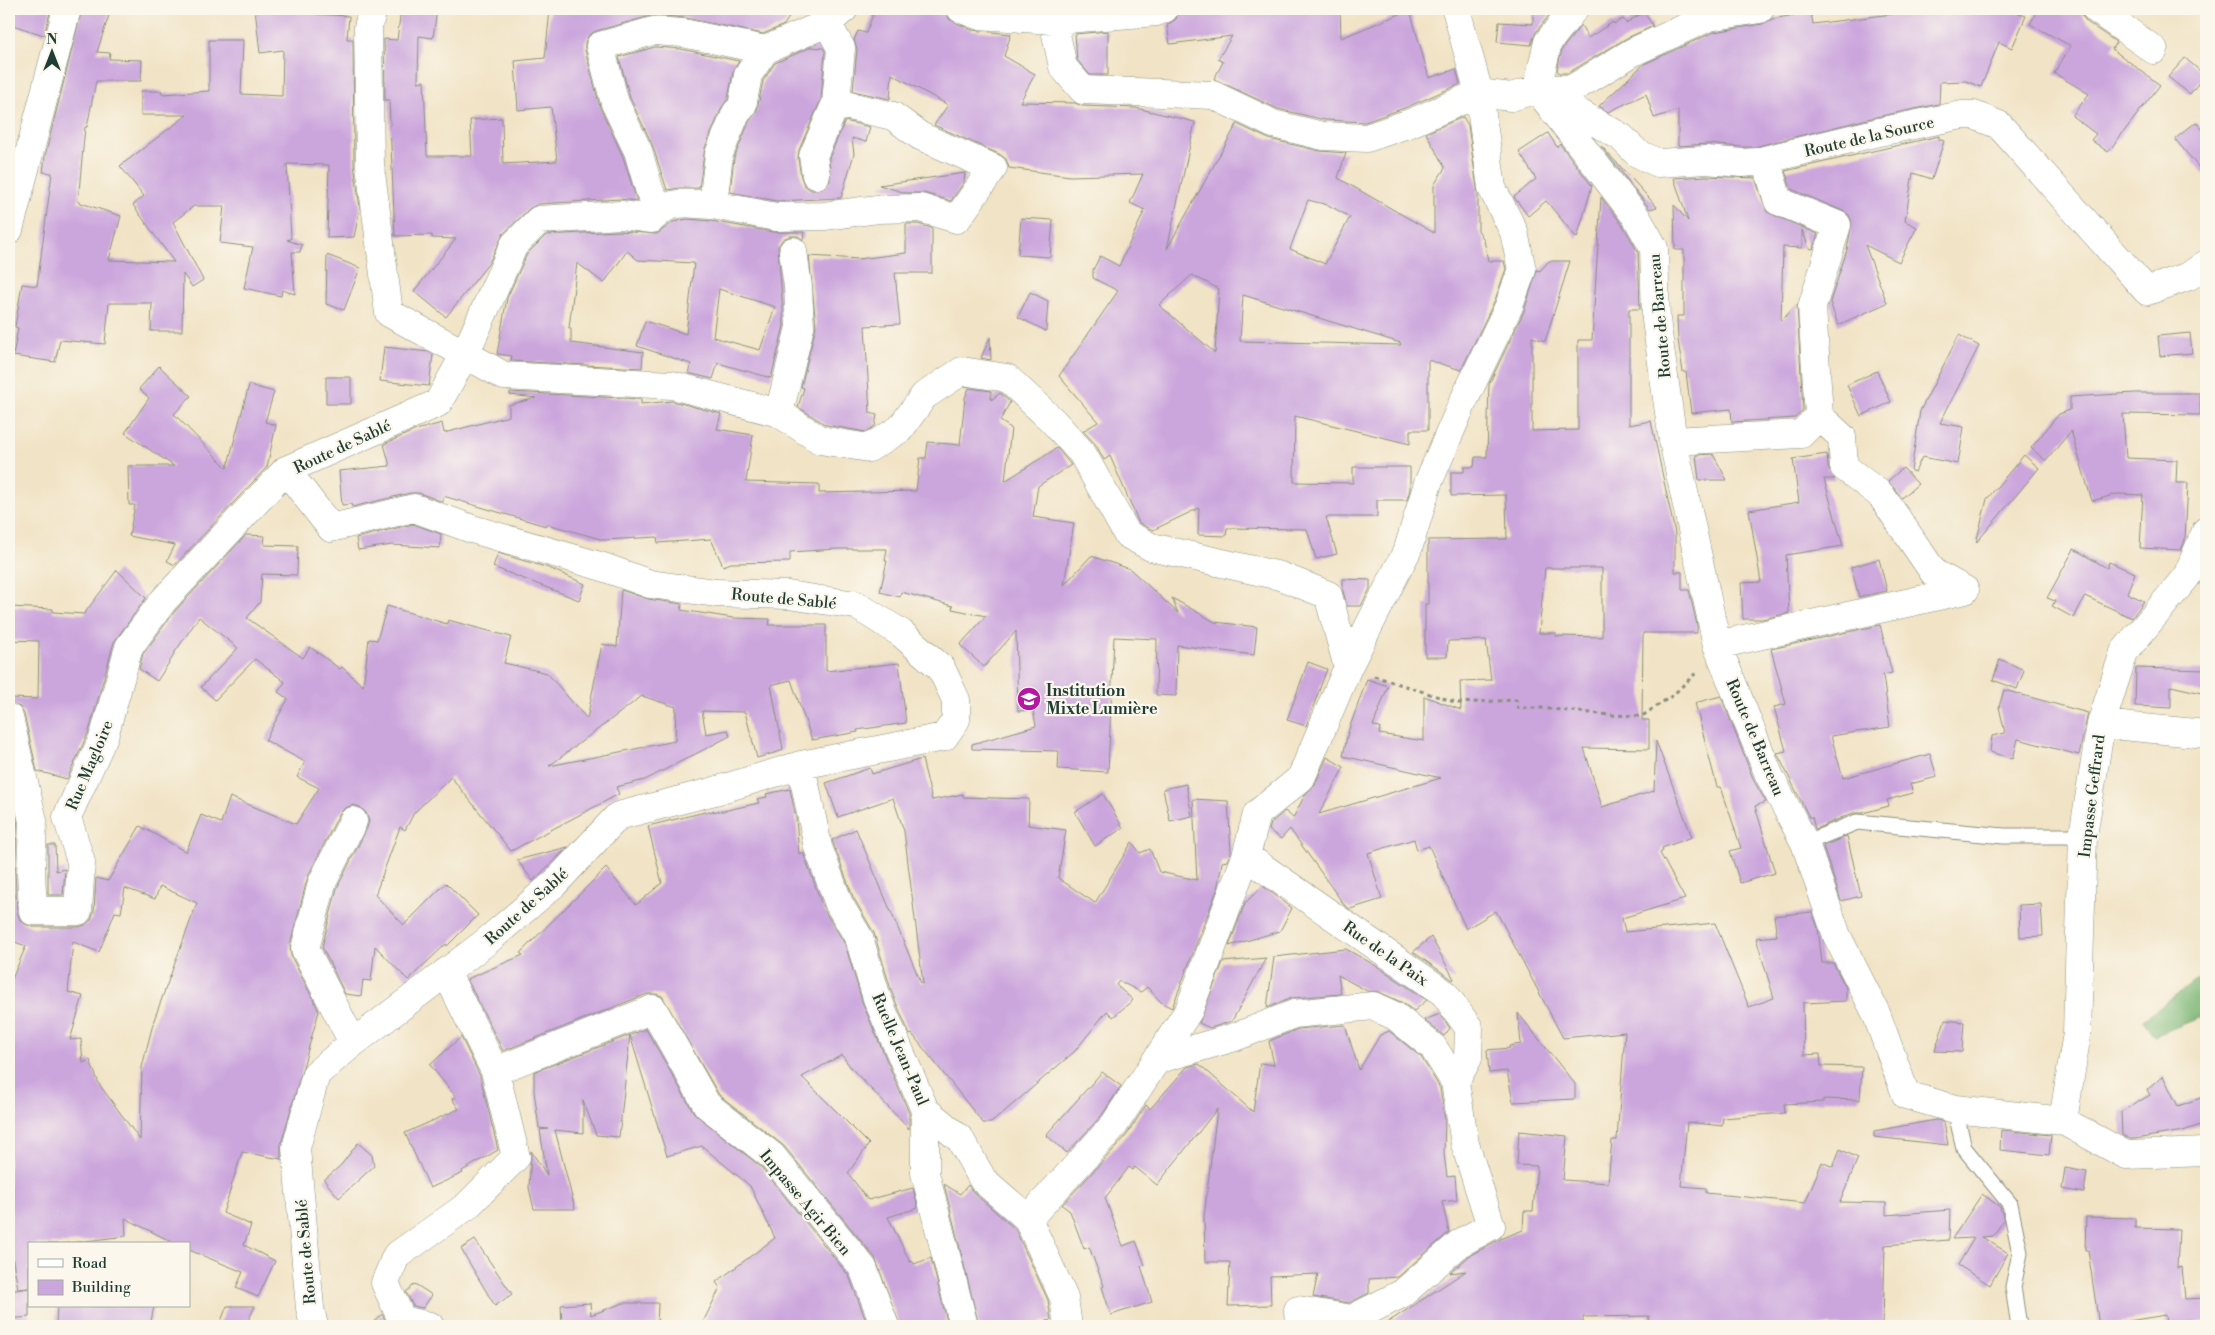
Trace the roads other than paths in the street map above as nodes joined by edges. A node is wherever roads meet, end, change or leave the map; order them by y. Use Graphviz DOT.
graph roads {
  1 [pos="67,9"];
  2 [pos="961,9"];
  3 [pos="1164,9"];
  4 [pos="1456,9"];
  5 [pos="1574,9"];
  6 [pos="1760,9"];
  7 [pos="2096,9"];
  8 [pos="365,15"];
  9 [pos="835,16"];
  10 [pos="1053,20"];
  11 [pos="766,50"];
  12 [pos="2154,50"];
  13 [pos="1538,89"];
  14 [pos="1479,93"];
  15 [pos="836,103"];
  16 [pos="1766,160"];
  17 [pos="816,175"];
  18 [pos="713,204"];
  19 [pos="660,210"];
  20 [pos="9,230"];
  21 [pos="793,251"];
  22 [pos="2206,264"];
  23 [pos="465,354"];
  24 [pos="779,413"];
  25 [pos="1819,416"];
  26 [pos="1673,442"];
  27 [pos="286,470"];
  28 [pos="2206,531"];
  29 [pos="2197,581"];
  30 [pos="1717,645"];
  31 [pos="1348,667"];
  32 [pos="9,718"];
  33 [pos="2101,724"];
  34 [pos="2206,734"];
  35 [pos="801,765"];
  36 [pos="353,820"];
  37 [pos="2083,836"];
  38 [pos="1805,843"];
  39 [pos="1246,856"];
  40 [pos="446,972"];
  41 [pos="352,1043"];
  42 [pos="1159,1059"];
  43 [pos="495,1071"];
  44 [pos="1454,1082"];
  45 [pos="1956,1109"];
  46 [pos="925,1110"];
  47 [pos="2063,1120"];
  48 [pos="2206,1152"];
  49 [pos="1028,1219"];
  50 [pos="314,1326"];
  51 [pos="430,1326"];
  52 [pos="885,1326"];
  53 [pos="964,1326"];
  54 [pos="1068,1326"];
  55 [pos="1299,1326"];
  56 [pos="2019,1326"];
  1 -- 20 [label="street"];
  2 -- 10 [label="street"];
  3 -- 10 [label="street"];
  4 -- 14 [label="street"];
  5 -- 13 [label="street"];
  6 -- 13 [label="street"];
  7 -- 12 [label="street"];
  8 -- 23 [label="street"];
  9 -- 11 [label="street"];
  9 -- 15 [label="street"];
  10 -- 14 [label="street"];
  11 -- 18 [label="street"];
  11 -- 19 [label="street"];
  13 -- 14 [label="street"];
  13 -- 16 [label="street, Route de la Source"];
  13 -- 26 [label="street, Route de Barreau"];
  14 -- 31 [label="street"];
  15 -- 17 [label="street"];
  15 -- 18 [label="street"];
  16 -- 22 [label="street, Route de la Source"];
  16 -- 25 [label="street"];
  18 -- 19 [label="street"];
  19 -- 23 [label="street, Route de Sablé"];
  21 -- 24 [label="street"];
  23 -- 24 [label="street"];
  23 -- 27 [label="street, Route de Sablé"];
  24 -- 31 [label="street"];
  25 -- 26 [label="street"];
  25 -- 30 [label="street"];
  26 -- 30 [label="street, Route de Barreau"];
  27 -- 32 [label="street, Rue Magloire"];
  27 -- 35 [label="street, Route de Sablé"];
  28 -- 29 [label="street, Impasse Geffrard"];
  29 -- 33 [label="street, Impasse Geffrard"];
  30 -- 38 [label="street, Route de Barreau"];
  31 -- 39 [label="street"];
  33 -- 34 [label="street"];
  33 -- 37 [label="street, Impasse Geffrard"];
  35 -- 40 [label="street, Route de Sablé"];
  35 -- 46 [label="street, Ruelle Jean-Paul"];
  36 -- 41 [label="street"];
  37 -- 38 [label="lane"];
  37 -- 47 [label="street, Impasse Geffrard"];
  38 -- 45 [label="street, Route de Barreau"];
  39 -- 42 [label="street"];
  39 -- 44 [label="street, Rue de la Paix"];
  40 -- 41 [label="street, Route de Sablé"];
  40 -- 43 [label="street"];
  41 -- 50 [label="street, Route de Sablé"];
  42 -- 44 [label="street"];
  42 -- 49 [label="street"];
  43 -- 51 [label="street"];
  43 -- 52 [label="street, Impasse Agir Bien"];
  44 -- 55 [label="street"];
  45 -- 47 [label="street, Route de Barreau"];
  45 -- 56 [label="lane"];
  46 -- 49 [label="street, Ruelle Jean-Paul"];
  46 -- 53 [label="street"];
  47 -- 48 [label="street, Route de Barreau"];
  49 -- 54 [label="street, Ruelle Jean-Paul"];
}
